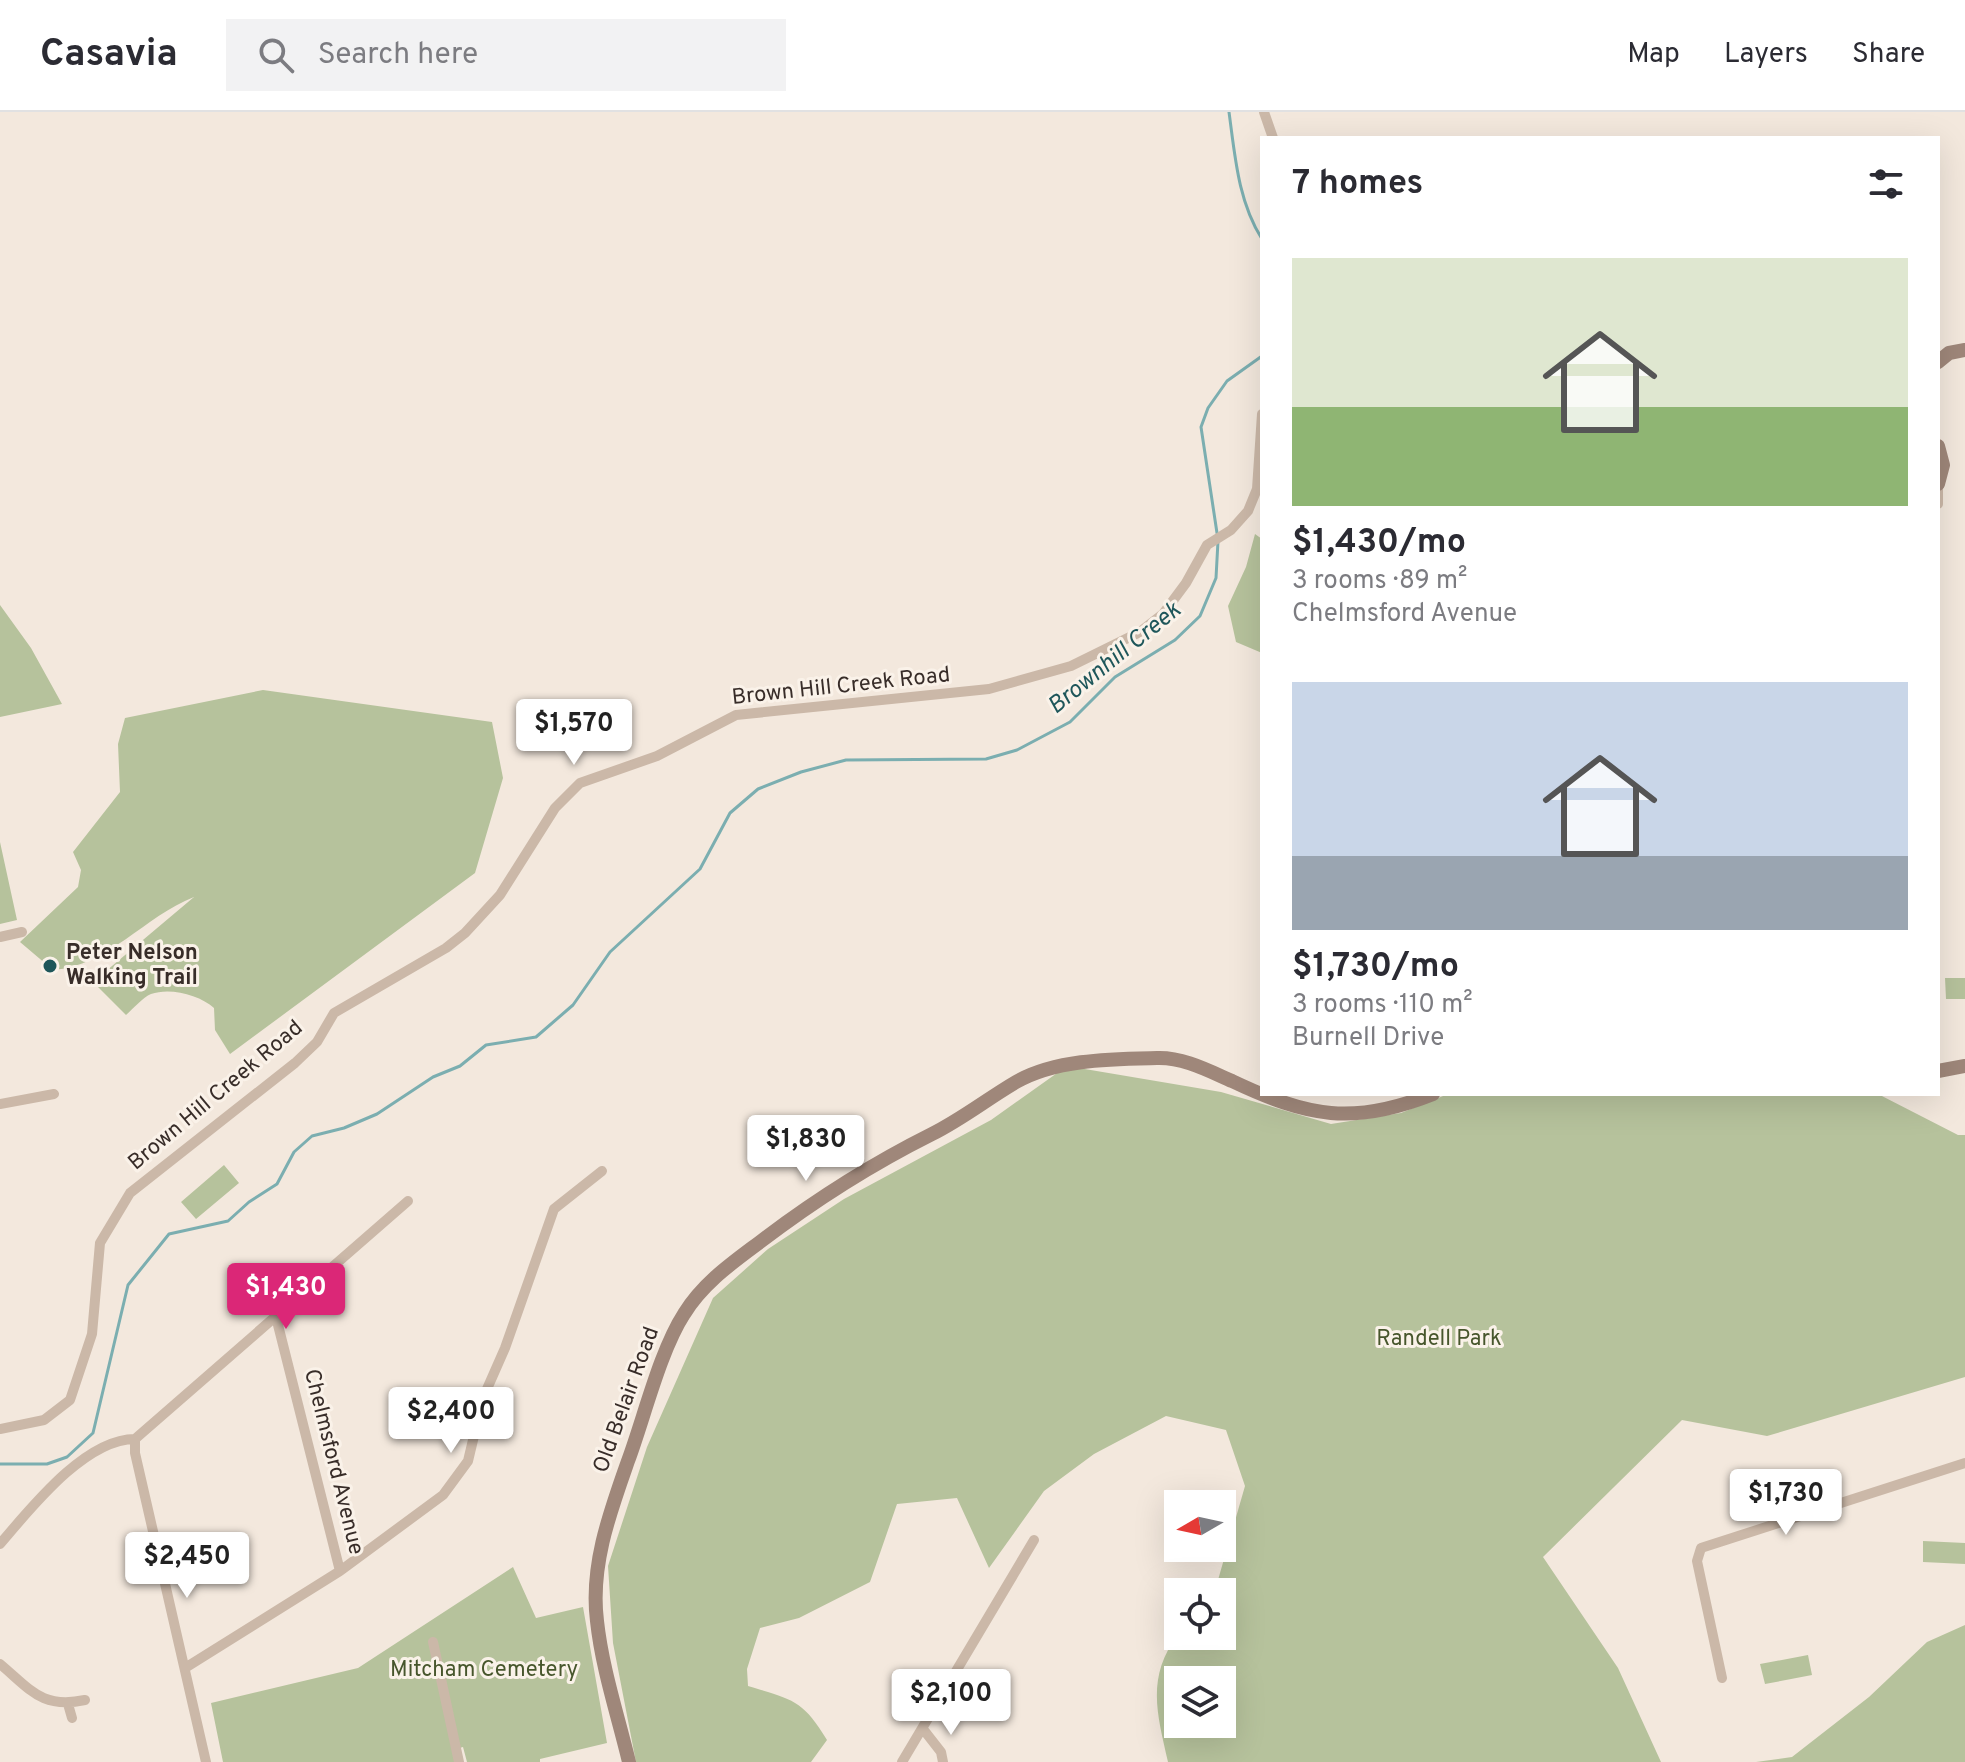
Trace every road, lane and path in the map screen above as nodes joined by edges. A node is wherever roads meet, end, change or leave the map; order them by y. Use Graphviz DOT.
graph roads {
  1 [pos="1264,112"];
  2 [pos="1272,136"];
  3 [pos="1965,350"];
  4 [pos="1940,360"];
  5 [pos="1260,444"];
  6 [pos="1940,454"];
  7 [pos="1940,476"];
  8 [pos="22,932"];
  9 [pos="0,937"];
  10 [pos="1965,1066"];
  11 [pos="1940,1071"];
  12 [pos="1260,1093"];
  13 [pos="54,1094"];
  14 [pos="1268,1096"];
  15 [pos="1426,1096"];
  16 [pos="0,1104"];
  17 [pos="602,1171"];
  18 [pos="408,1201"];
  19 [pos="276,1317"];
  20 [pos="0,1429"];
  21 [pos="135,1439"];
  22 [pos="1965,1463"];
  23 [pos="1034,1540"];
  24 [pos="0,1544"];
  25 [pos="340,1571"];
  26 [pos="433,1642"];
  27 [pos="0,1664"];
  28 [pos="185,1668"];
  29 [pos="1722,1678"];
  30 [pos="85,1700"];
  31 [pos="68,1704"];
  32 [pos="72,1718"];
  33 [pos="923,1729"];
  34 [pos="206,1762"];
  35 [pos="459,1762"];
  36 [pos="629,1762"];
  37 [pos="902,1762"];
  38 [pos="943,1762"];
  1 -- 2 [label="street"];
  3 -- 4 [label="main road"];
  5 -- 20 [label="street, Brown Hill Creek Road"];
  6 -- 7 [label="main road"];
  8 -- 9 [label="street"];
  10 -- 11 [label="main road"];
  12 -- 36 [label="main road, Old Belair Road"];
  13 -- 16 [label="street"];
  14 -- 15 [label="main road, Old Belair Road"];
  17 -- 25 [label="street"];
  18 -- 19 [label="street"];
  19 -- 21 [label="street"];
  19 -- 25 [label="street, Chelmsford Avenue"];
  21 -- 24 [label="street"];
  21 -- 28 [label="street"];
  22 -- 29 [label="street"];
  23 -- 33 [label="street"];
  25 -- 28 [label="street"];
  26 -- 35 [label="street"];
  27 -- 31 [label="street"];
  28 -- 34 [label="street"];
  30 -- 31 [label="street"];
  31 -- 32 [label="street"];
  33 -- 37 [label="street"];
  33 -- 38 [label="street"];
}
